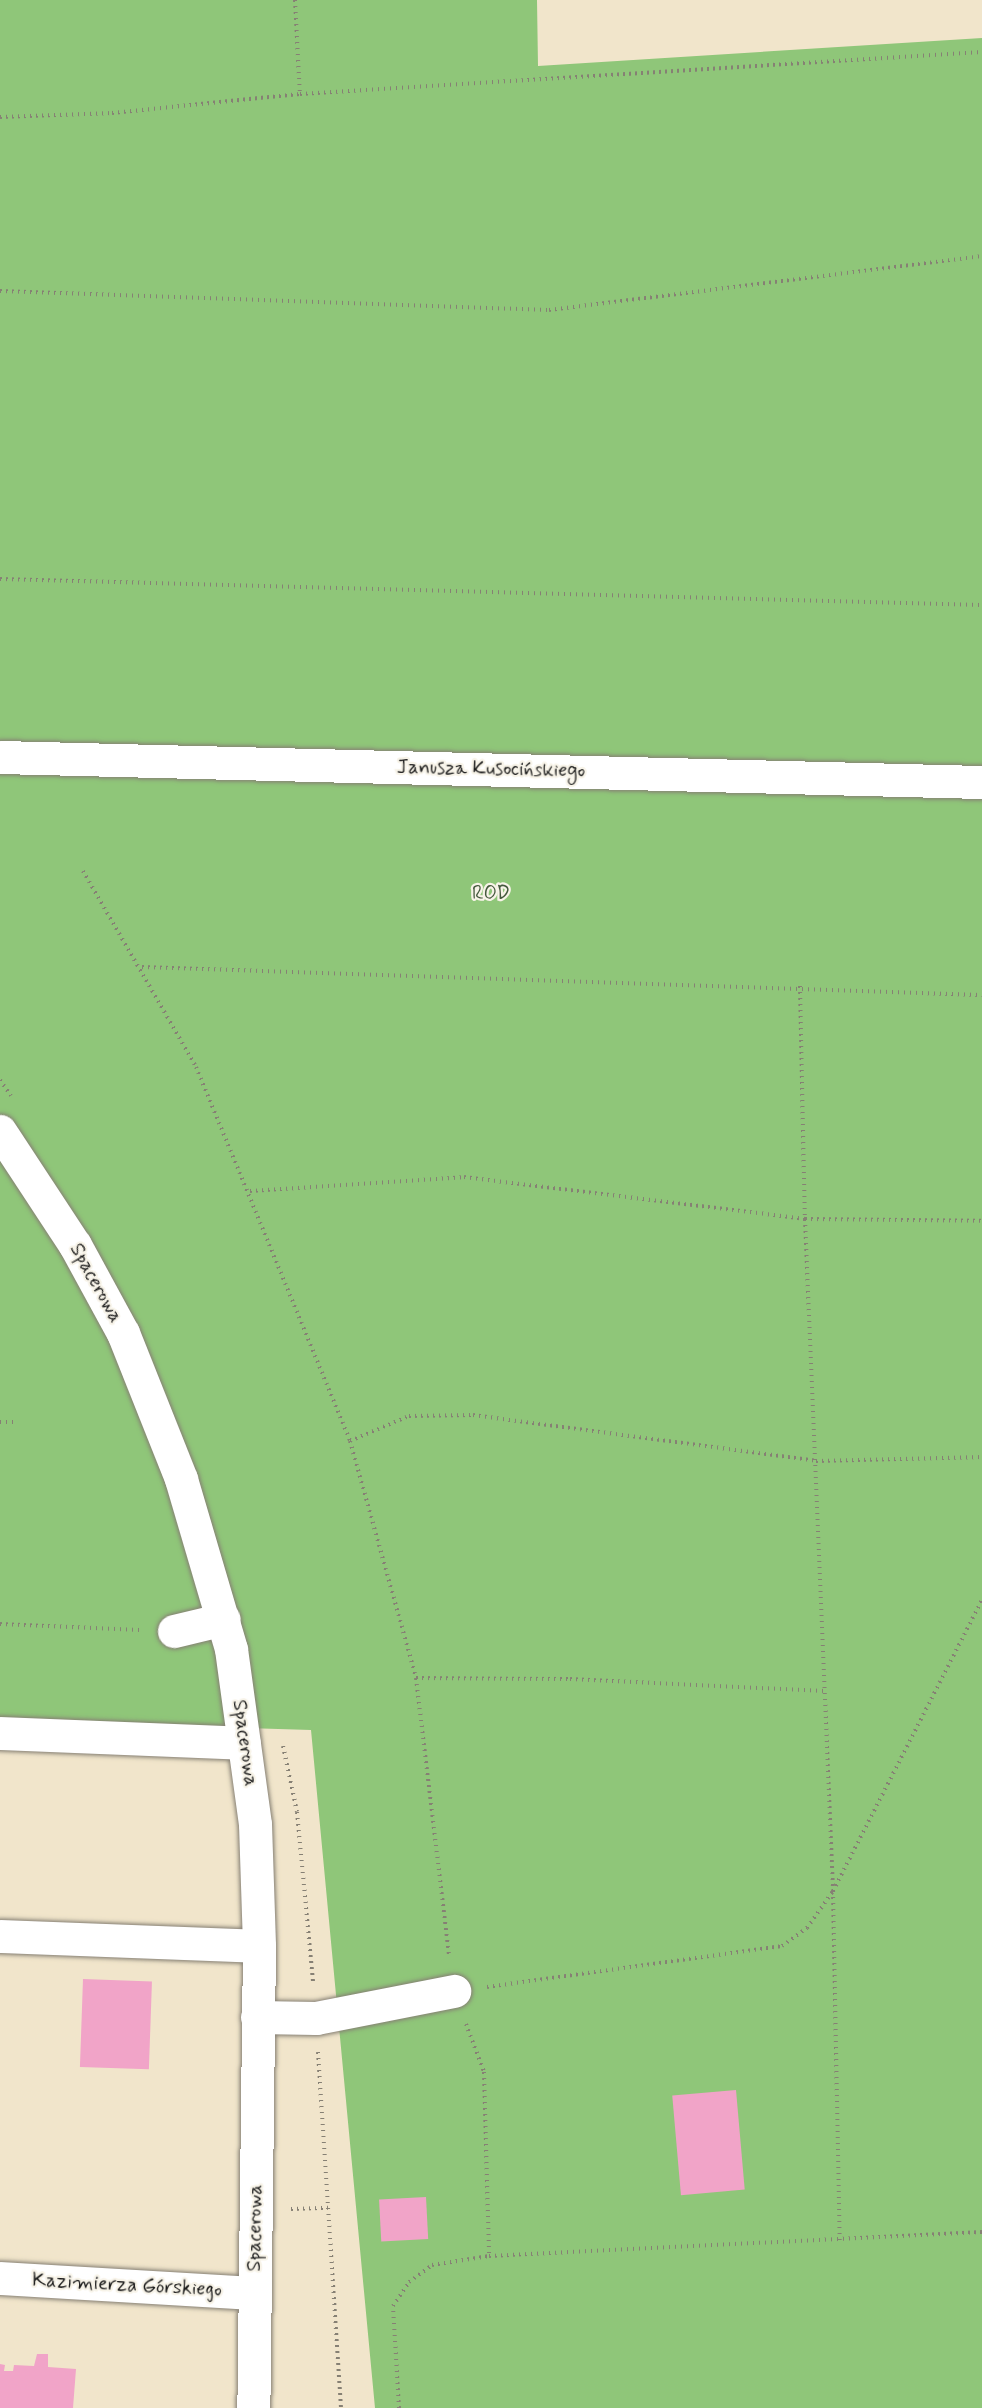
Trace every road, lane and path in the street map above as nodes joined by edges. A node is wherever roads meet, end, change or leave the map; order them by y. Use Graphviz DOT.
graph roads {
  1 [pos="295,0"];
  2 [pos="982,52"];
  3 [pos="300,94"];
  4 [pos="0,117"];
  5 [pos="982,256"];
  6 [pos="0,291"];
  7 [pos="0,579"];
  8 [pos="982,605"];
  9 [pos="0,757"];
  10 [pos="982,782"];
  11 [pos="84,871"];
  12 [pos="142,967"];
  13 [pos="800,986"];
  14 [pos="982,995"];
  15 [pos="0,1131"];
  16 [pos="250,1191"];
  17 [pos="805,1219"];
  18 [pos="982,1221"];
  19 [pos="0,1422"];
  20 [pos="14,1422"];
  21 [pos="350,1442"];
  22 [pos="982,1457"];
  23 [pos="816,1461"];
  24 [pos="982,1600"];
  25 [pos="224,1619"];
  26 [pos="0,1624"];
  27 [pos="174,1631"];
  28 [pos="416,1678"];
  29 [pos="825,1691"];
  30 [pos="0,1733"];
  31 [pos="244,1743"];
  32 [pos="833,1891"];
  33 [pos="0,1936"];
  34 [pos="260,1946"];
  35 [pos="454,1991"];
  36 [pos="257,2017"];
  37 [pos="982,2232"];
  38 [pos="840,2242"];
  39 [pos="489,2256"];
  40 [pos="0,2278"];
  41 [pos="254,2293"];
  42 [pos="253,2408"];
  43 [pos="399,2408"];
  1 -- 3 [label="path"];
  2 -- 3 [label="path"];
  3 -- 4 [label="path"];
  5 -- 6 [label="path"];
  7 -- 8 [label="path"];
  9 -- 10 [label="street, Janusza Kusocińskiego"];
  11 -- 12 [label="path"];
  12 -- 13 [label="path"];
  12 -- 16 [label="path"];
  13 -- 14 [label="path"];
  13 -- 17 [label="path"];
  15 -- 25 [label="street, Spacerowa"];
  16 -- 17 [label="path"];
  16 -- 21 [label="path"];
  17 -- 18 [label="path"];
  17 -- 23 [label="path"];
  19 -- 20 [label="path"];
  21 -- 23 [label="path"];
  21 -- 28 [label="path"];
  22 -- 23 [label="path"];
  23 -- 29 [label="path"];
  24 -- 32 [label="path"];
  25 -- 27 [label="street"];
  25 -- 31 [label="street, Spacerowa"];
  26 -- 27 [label="path"];
  28 -- 29 [label="path"];
  28 -- 35 [label="path"];
  29 -- 32 [label="path"];
  30 -- 31 [label="street"];
  31 -- 34 [label="street, Spacerowa"];
  32 -- 35 [label="path"];
  32 -- 38 [label="path"];
  33 -- 34 [label="street"];
  34 -- 36 [label="street, Spacerowa"];
  35 -- 36 [label="street"];
  35 -- 39 [label="path"];
  36 -- 41 [label="street, Spacerowa"];
  37 -- 38 [label="path"];
  38 -- 39 [label="path"];
  39 -- 43 [label="path"];
  40 -- 41 [label="street, Kazimierza Górskiego"];
  41 -- 42 [label="street, Spacerowa"];
}
